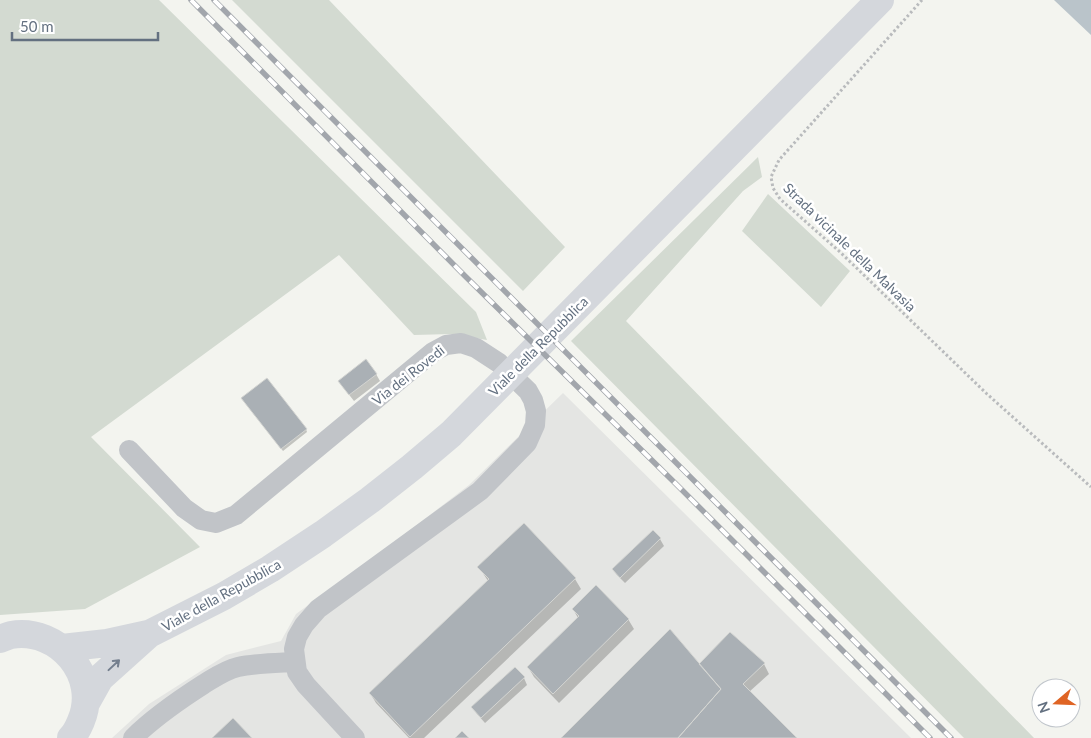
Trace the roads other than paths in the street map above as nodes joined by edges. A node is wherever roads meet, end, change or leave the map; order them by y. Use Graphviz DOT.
graph roads {
  1 [pos="880,0"];
  2 [pos="129,450"];
  3 [pos="149,634"];
  4 [pos="0,639"];
  5 [pos="62,648"];
  6 [pos="295,662"];
  7 [pos="86,703"];
  8 [pos="71,738"];
  9 [pos="133,738"];
  10 [pos="356,738"];
  1 -- 3 [label="street, Viale della Repubblica"];
  2 -- 6 [label="street, Via dei Rovedi"];
  3 -- 5 [label="street, Viale della Repubblica"];
  7 -- 3 [label="street, Viale della Repubblica, one-way"];
  4 -- 5 [label="street"];
  5 -- 7 [label="street"];
  6 -- 9 [label="street"];
  6 -- 10 [label="street, Via dei Rovedi"];
  7 -- 8 [label="street, Viale della Repubblica"];
}
